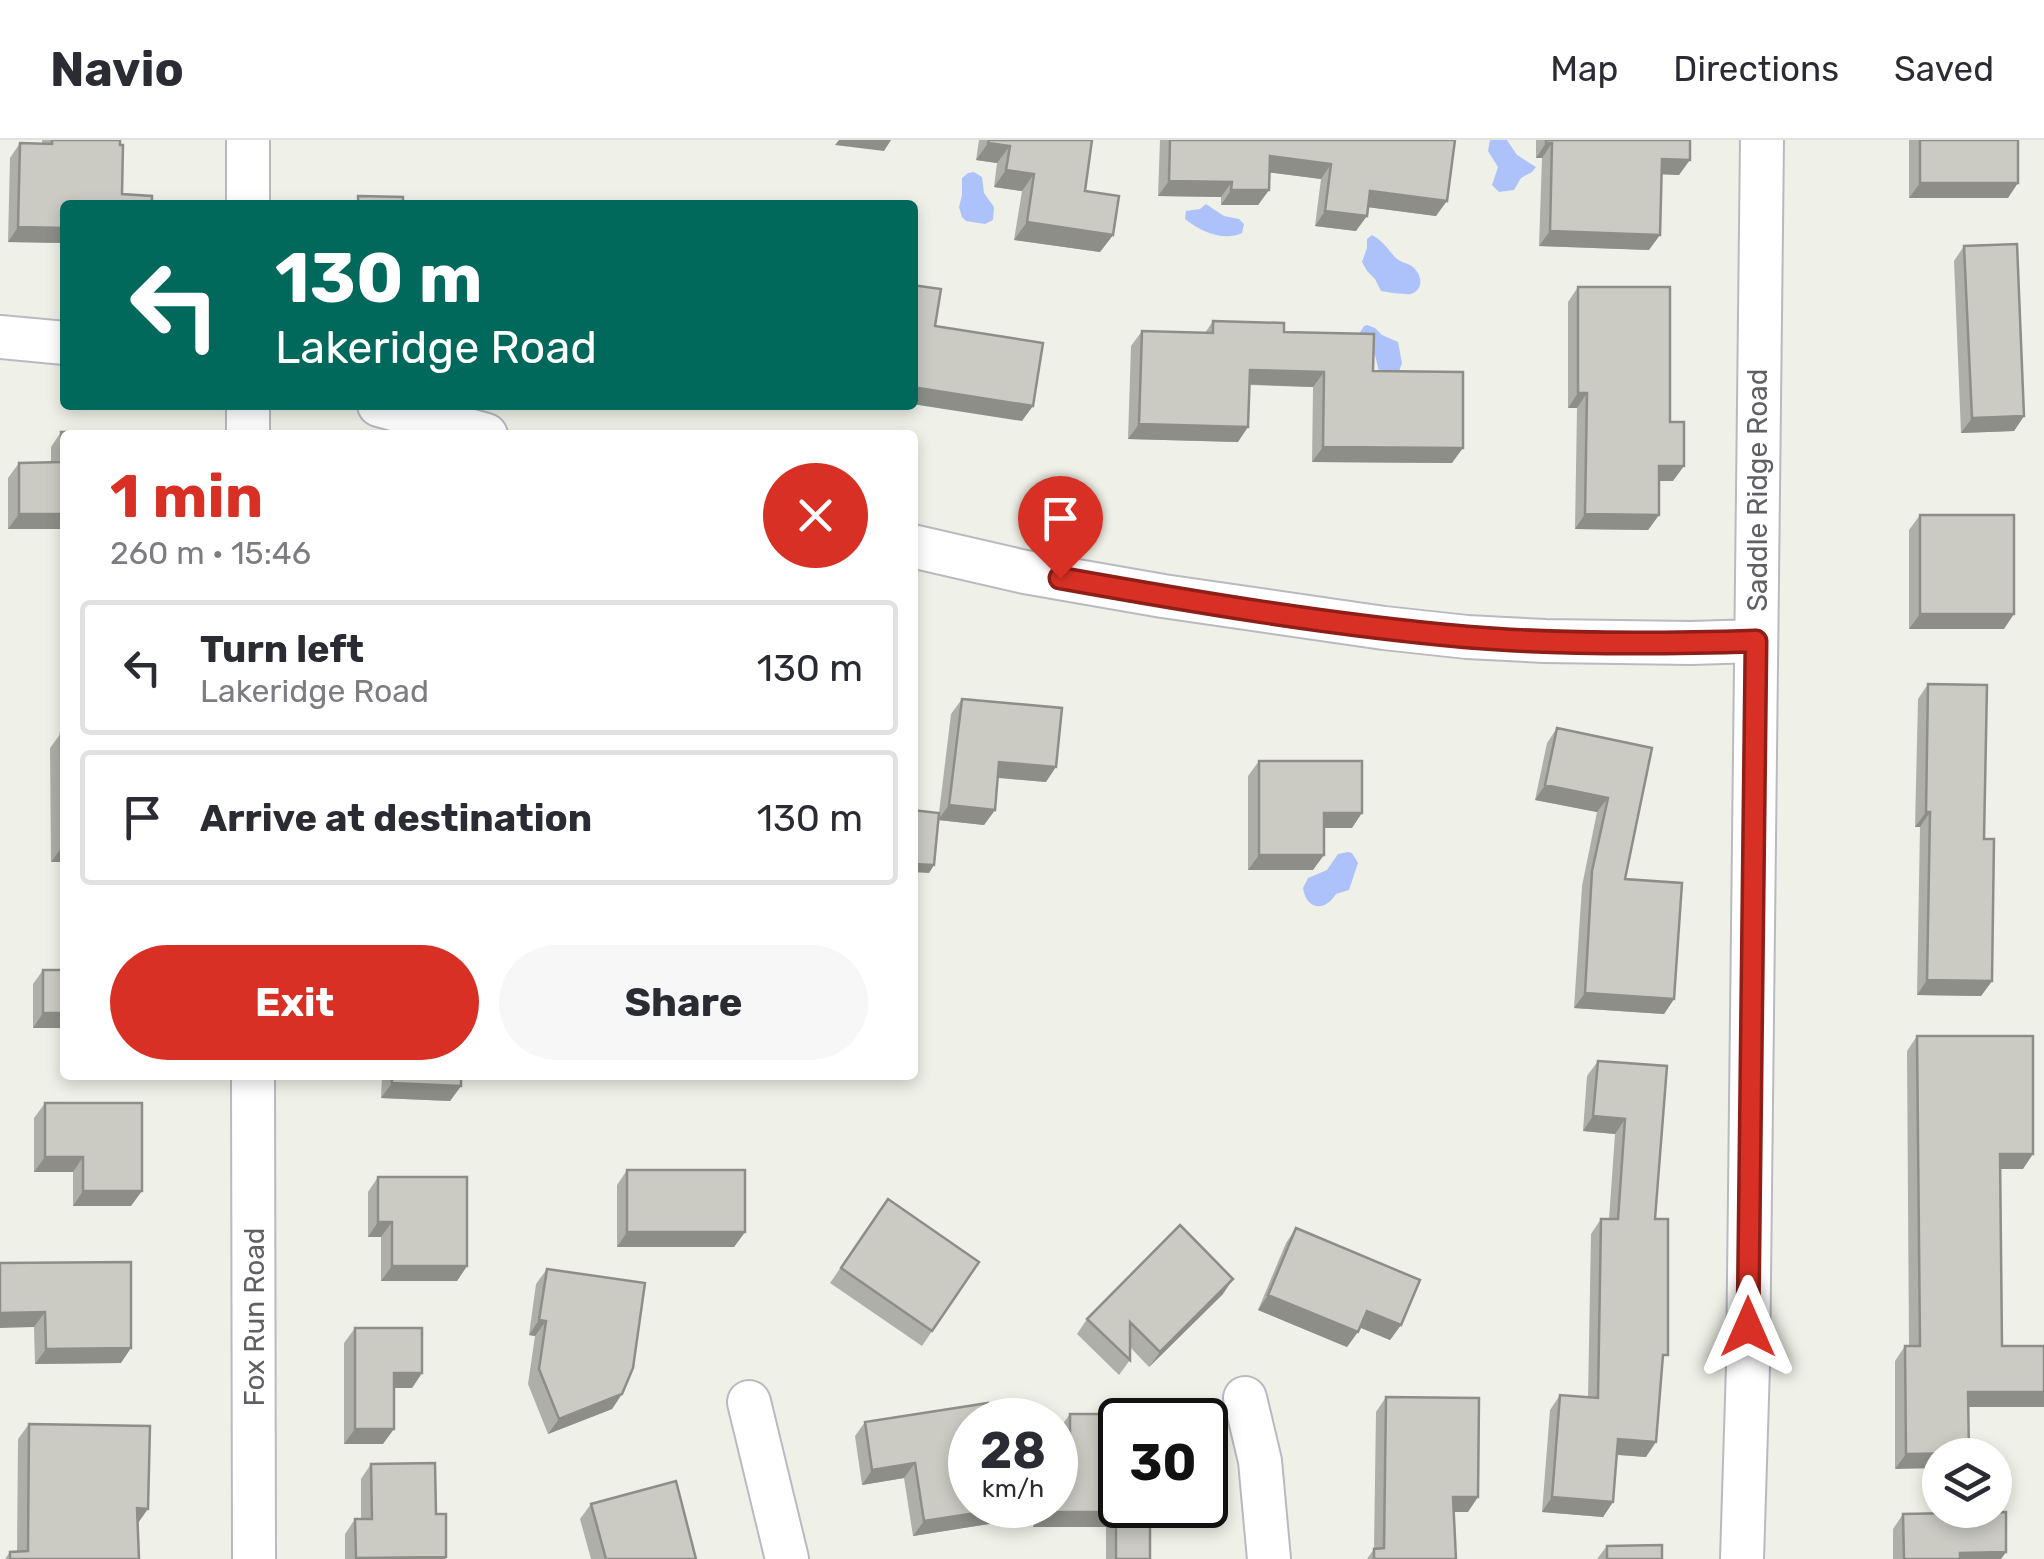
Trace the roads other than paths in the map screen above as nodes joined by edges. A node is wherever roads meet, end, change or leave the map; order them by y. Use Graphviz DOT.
graph roads {
  1 [pos="248,140"];
  2 [pos="1762,140"];
  3 [pos="248,200"];
  4 [pos="0,337"];
  5 [pos="60,343"];
  6 [pos="398,410"];
  7 [pos="468,430"];
  8 [pos="918,547"];
  9 [pos="1756,641"];
  10 [pos="252,1080"];
  11 [pos="1245,1398"];
  12 [pos="749,1402"];
  13 [pos="254,1559"];
  14 [pos="788,1559"];
  15 [pos="1269,1559"];
  16 [pos="1742,1559"];
  1 -- 3 [label="street"];
  2 -- 9 [label="street, Saddle Ridge Road"];
  4 -- 5 [label="street"];
  6 -- 7 [label="street"];
  8 -- 9 [label="street"];
  9 -- 16 [label="street, Saddle Ridge Road"];
  10 -- 13 [label="street, Fox Run Road"];
  11 -- 15 [label="street"];
  12 -- 14 [label="street"];
}
